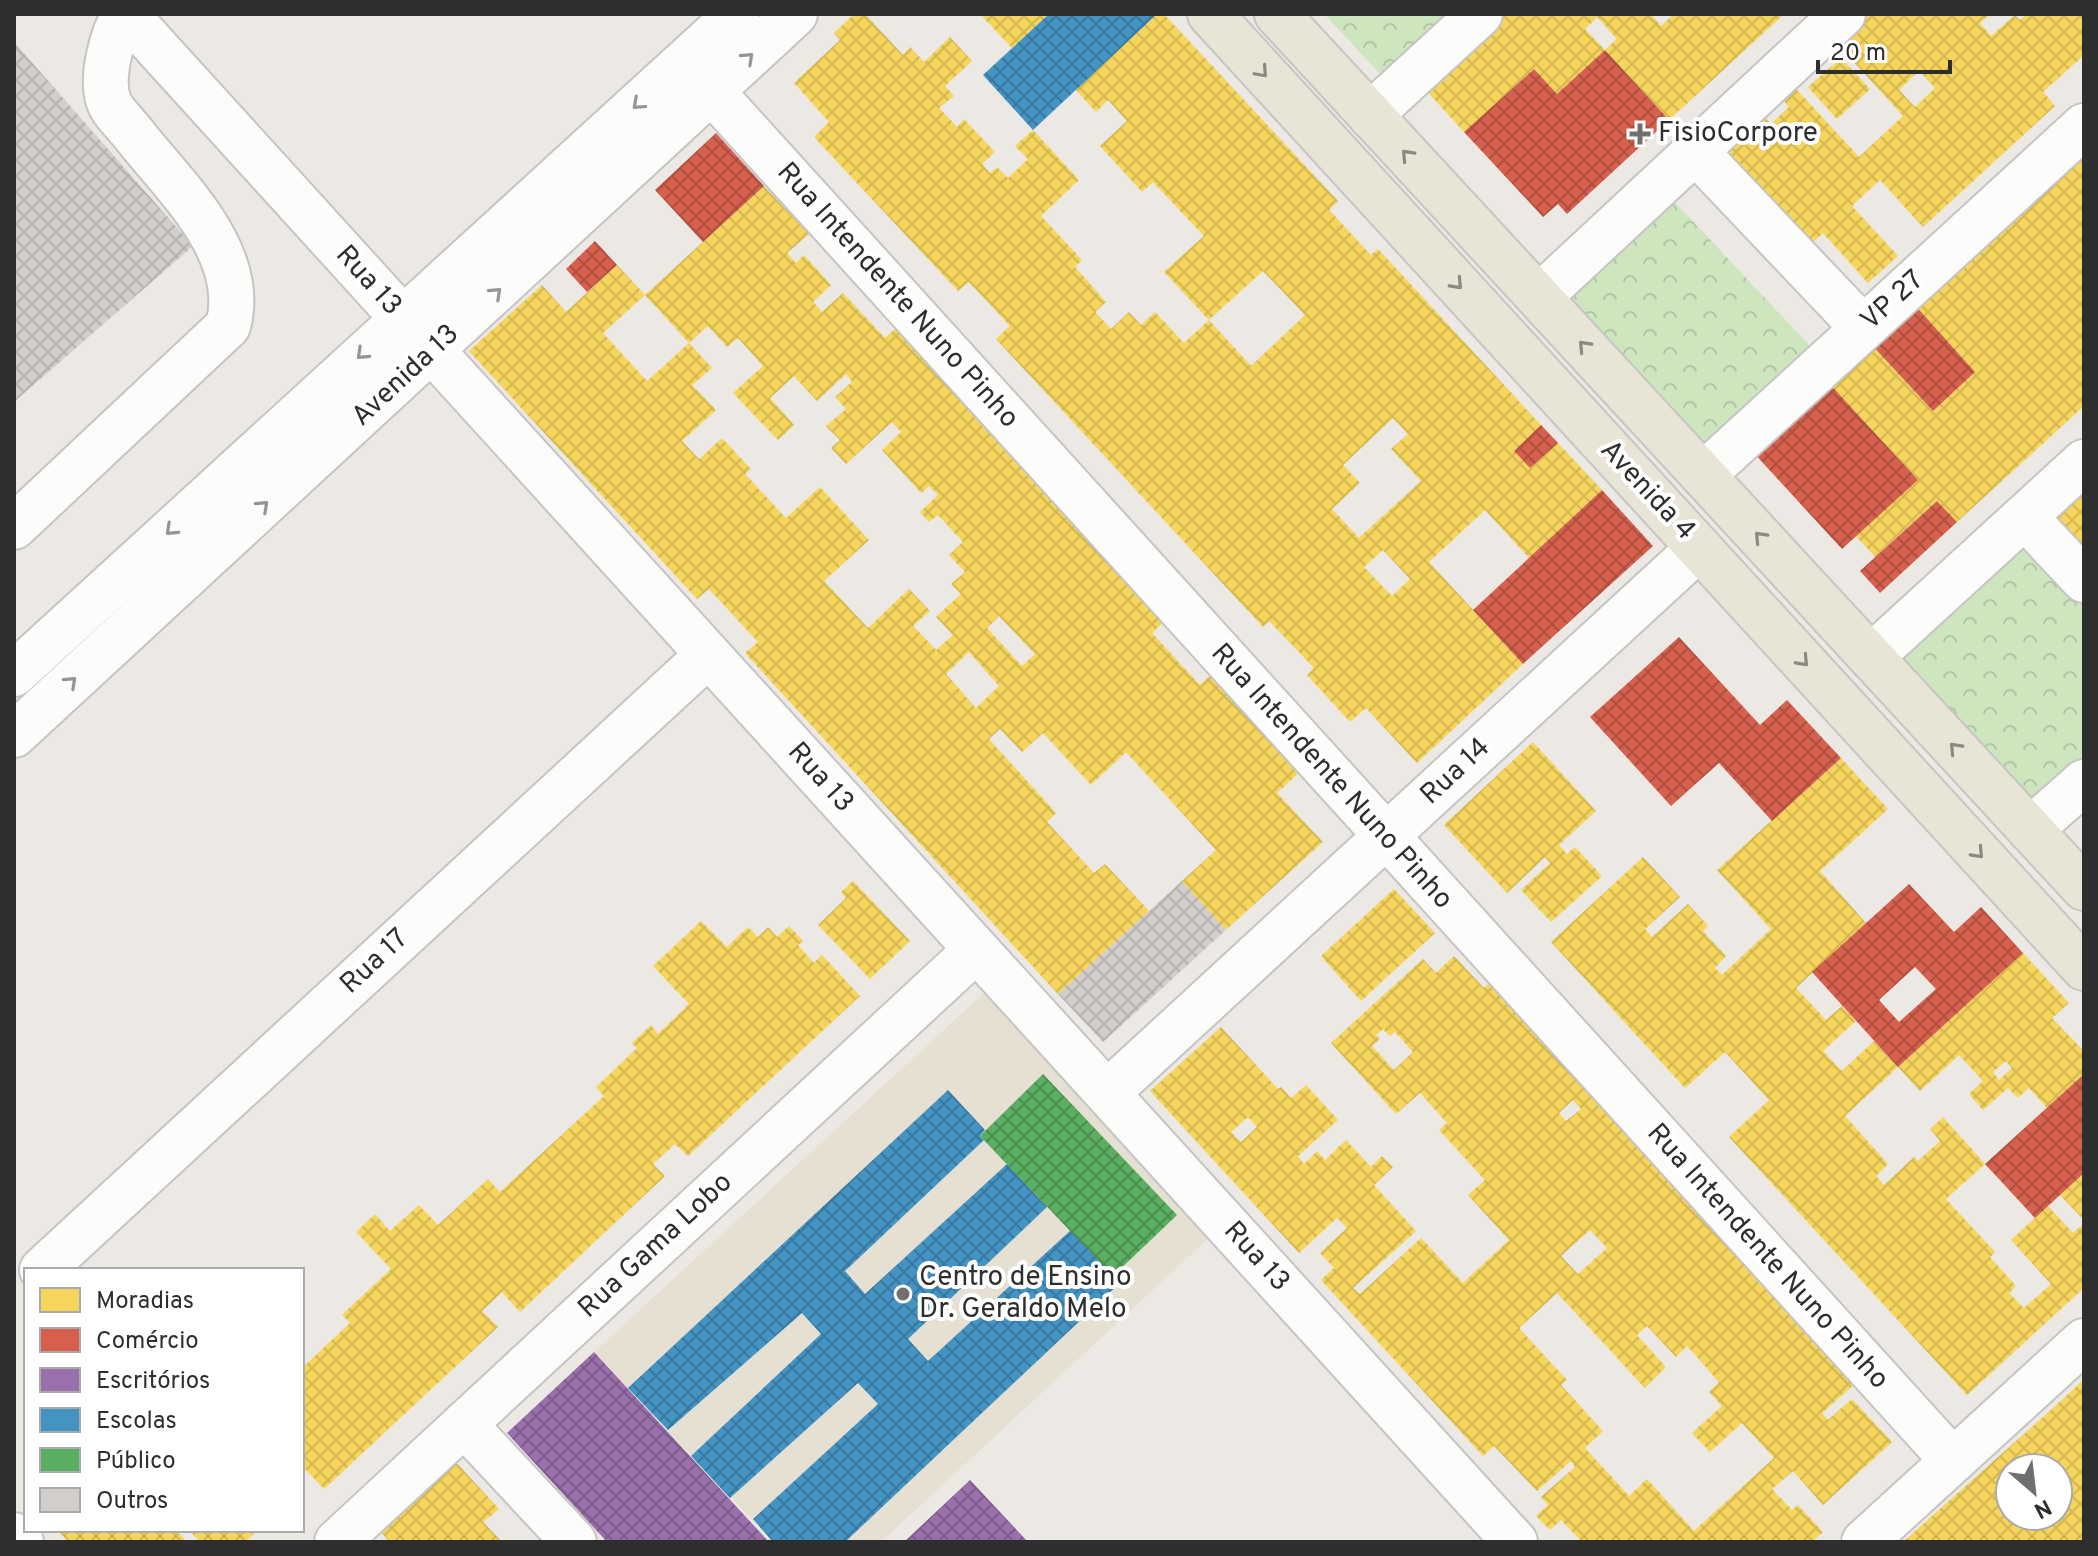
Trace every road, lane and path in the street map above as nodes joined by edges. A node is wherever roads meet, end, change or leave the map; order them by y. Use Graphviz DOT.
graph roads {
  1 [pos="126,14"];
  2 [pos="737,14"];
  3 [pos="795,14"];
  4 [pos="1210,14"];
  5 [pos="1277,14"];
  6 [pos="1480,14"];
  7 [pos="1843,14"];
  8 [pos="698,77"];
  9 [pos="1370,115"];
  10 [pos="2084,126"];
  11 [pos="1695,151"];
  12 [pos="1453,205"];
  13 [pos="1414,238"];
  14 [pos="1539,297"];
  15 [pos="402,318"];
  16 [pos="1863,328"];
  17 [pos="432,352"];
  18 [pos="2084,462"];
  19 [pos="1703,475"];
  20 [pos="2025,517"];
  21 [pos="14,527"];
  22 [pos="1699,548"];
  23 [pos="2084,580"];
  24 [pos="1800,581"];
  25 [pos="1761,616"];
  26 [pos="708,655"];
  27 [pos="1871,657"];
  28 [pos="14,674"];
  29 [pos="14,735"];
  30 [pos="2084,782"];
  31 [pos="2030,830"];
  32 [pos="1385,837"];
  33 [pos="2084,888"];
  34 [pos="976,950"];
  35 [pos="2084,968"];
  36 [pos="1107,1093"];
  37 [pos="44,1268"];
  38 [pos="2084,1341"];
  39 [pos="464,1424"];
  40 [pos="1953,1461"];
  41 [pos="14,1535"];
  42 [pos="21,1542"];
  43 [pos="337,1542"];
  44 [pos="574,1542"];
  45 [pos="1515,1542"];
  46 [pos="1864,1542"];
  1 -- 15 [label="street, Rua 13"];
  1 -- 21 [label="street"];
  2 -- 8 [label="street, Avenida 13"];
  8 -- 3 [label="street, Avenida 13, one-way"];
  4 -- 13 [label="main road, Avenida 4, one-way"];
  5 -- 9 [label="main road, Avenida 4"];
  6 -- 9 [label="street"];
  7 -- 11 [label="street"];
  8 -- 15 [label="street, Avenida 13, one-way"];
  17 -- 8 [label="street, Avenida 13, one-way"];
  8 -- 32 [label="street, Rua Intendente Nuno Pinho"];
  12 -- 9 [label="main road, Avenida 4, one-way"];
  10 -- 16 [label="street, VP 27"];
  11 -- 14 [label="street"];
  11 -- 16 [label="street"];
  12 -- 13 [label="main road"];
  12 -- 14 [label="main road, Avenida 4"];
  13 -- 22 [label="main road, Avenida 4, one-way"];
  19 -- 14 [label="main road, Avenida 4, one-way"];
  15 -- 17 [label="street, Rua 13"];
  15 -- 28 [label="street, Avenida 13, one-way"];
  16 -- 19 [label="street, VP 27"];
  17 -- 26 [label="street, Rua 13"];
  29 -- 17 [label="street, Avenida 13, one-way"];
  18 -- 20 [label="street"];
  24 -- 19 [label="main road, Avenida 4, one-way"];
  20 -- 23 [label="street"];
  20 -- 27 [label="street"];
  22 -- 25 [label="main road, Avenida 4"];
  22 -- 32 [label="street, Rua 14"];
  24 -- 25 [label="main road"];
  24 -- 27 [label="main road, Avenida 4"];
  25 -- 35 [label="main road, Avenida 4, one-way"];
  26 -- 34 [label="street, Rua 13"];
  26 -- 37 [label="street, Rua 17"];
  31 -- 27 [label="main road, Avenida 4, one-way"];
  30 -- 31 [label="street"];
  31 -- 33 [label="main road, Avenida 4"];
  32 -- 36 [label="street, Rua 14"];
  32 -- 40 [label="street, Rua Intendente Nuno Pinho"];
  34 -- 36 [label="street, Rua 13"];
  34 -- 39 [label="street, Rua Gama Lobo"];
  36 -- 45 [label="street, Rua 13"];
  38 -- 40 [label="street"];
  39 -- 43 [label="street, Rua Gama Lobo"];
  39 -- 44 [label="street"];
  40 -- 46 [label="street"];
  41 -- 42 [label="street"];
}
